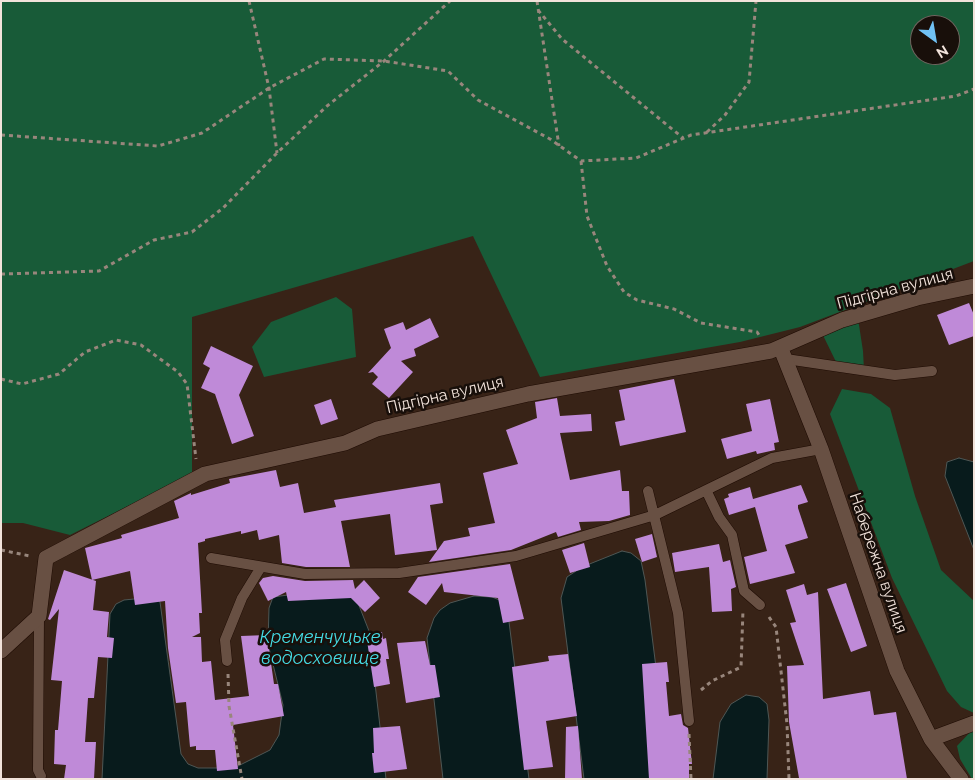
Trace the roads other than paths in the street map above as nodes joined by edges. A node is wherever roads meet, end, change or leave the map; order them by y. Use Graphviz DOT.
graph roads {
  1 [pos="974,286"];
  2 [pos="779,353"];
  3 [pos="932,371"];
  4 [pos="821,449"];
  5 [pos="706,490"];
  6 [pos="648,491"];
  7 [pos="655,515"];
  8 [pos="211,558"];
  9 [pos="261,567"];
  10 [pos="760,605"];
  11 [pos="39,616"];
  12 [pos="1,651"];
  13 [pos="227,661"];
  14 [pos="689,721"];
  15 [pos="974,723"];
  16 [pos="931,739"];
  17 [pos="41,776"];
  18 [pos="961,779"];
  1 -- 2 [label="street, Підгірна вулиця"];
  2 -- 3 [label="lane"];
  2 -- 4 [label="street, Набережна вулиця"];
  2 -- 11 [label="street, Підгірна вулиця"];
  4 -- 5 [label="lane"];
  4 -- 16 [label="street, Набережна вулиця"];
  5 -- 7 [label="lane"];
  5 -- 10 [label="lane"];
  6 -- 7 [label="lane"];
  7 -- 9 [label="lane"];
  7 -- 14 [label="lane"];
  8 -- 9 [label="lane"];
  9 -- 13 [label="lane"];
  11 -- 12 [label="street"];
  11 -- 17 [label="lane"];
  15 -- 16 [label="street"];
  16 -- 18 [label="street, Набережна вулиця"];
}
